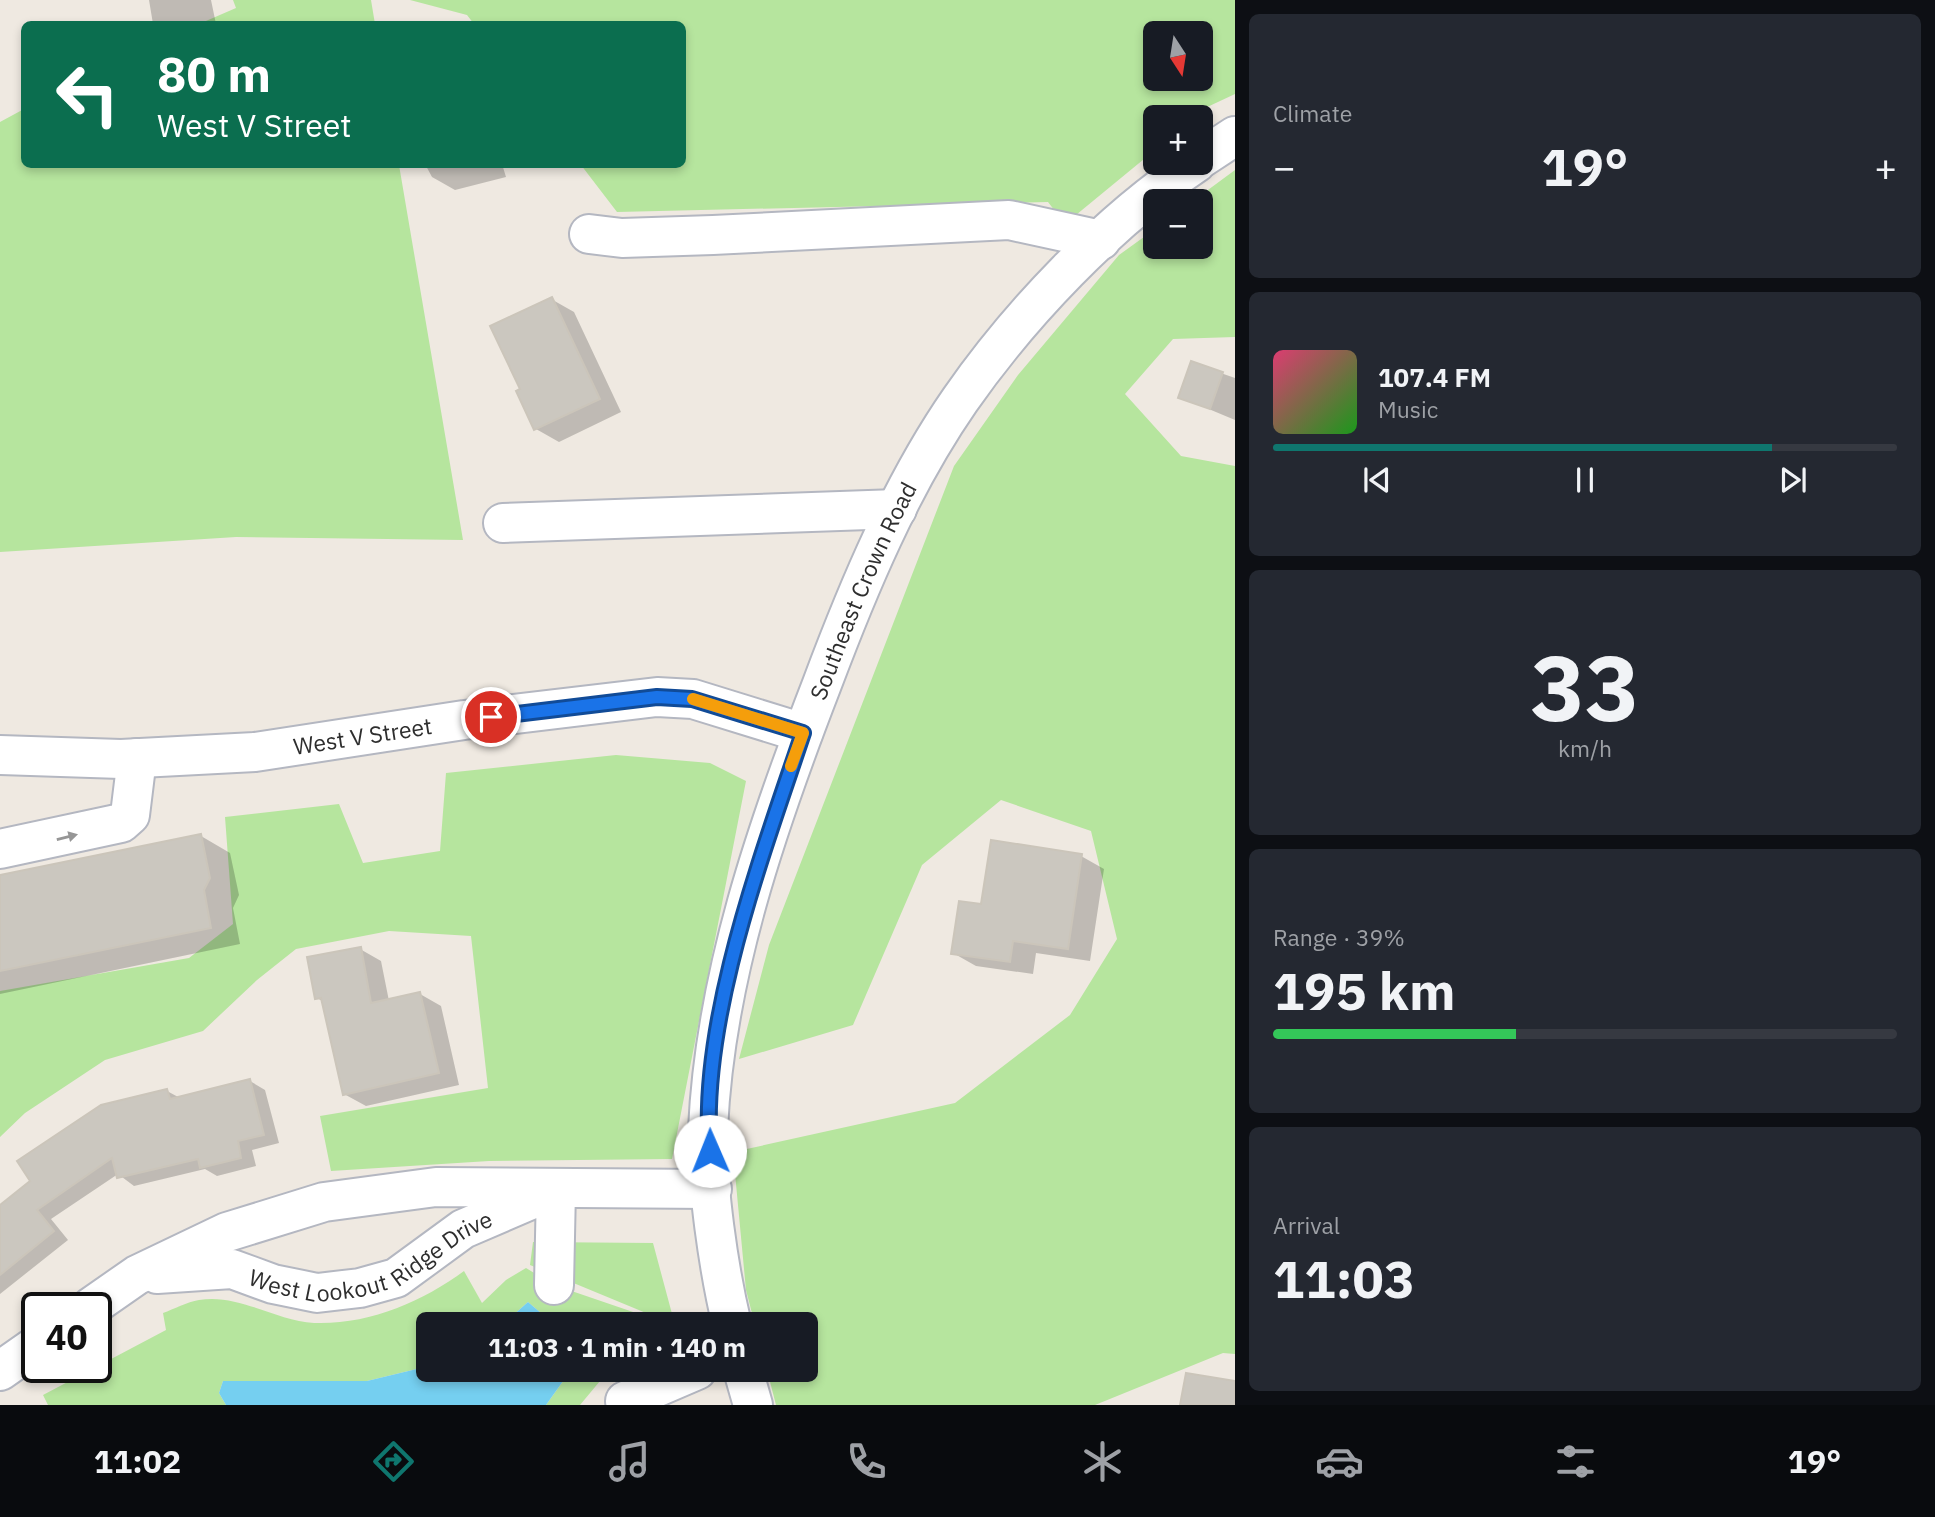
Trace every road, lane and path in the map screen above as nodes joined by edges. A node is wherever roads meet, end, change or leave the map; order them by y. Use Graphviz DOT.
graph roads {
  1 [pos="1235,136"];
  2 [pos="1213,150"];
  3 [pos="1181,175"];
  4 [pos="589,234"];
  5 [pos="1101,240"];
  6 [pos="897,509"];
  7 [pos="503,523"];
  8 [pos="803,733"];
  9 [pos="0,755"];
  10 [pos="137,758"];
  11 [pos="0,849"];
  12 [pos="556,1189"];
  13 [pos="712,1189"];
  14 [pos="137,1275"];
  15 [pos="554,1284"];
  16 [pos="112,1292"];
  17 [pos="729,1312"];
  18 [pos="21,1356"];
  19 [pos="0,1371"];
  20 [pos="669,1382"];
  21 [pos="746,1382"];
  22 [pos="625,1401"];
  23 [pos="753,1405"];
  1 -- 2 [label="street"];
  3 -- 5 [label="street, Southeast Crown Road"];
  4 -- 5 [label="street"];
  5 -- 6 [label="street, Southeast Crown Road"];
  6 -- 7 [label="street"];
  6 -- 8 [label="street, Southeast Crown Road"];
  8 -- 10 [label="street, West V Street"];
  8 -- 13 [label="street, Southeast Crown Road"];
  9 -- 10 [label="street, West V Street"];
  11 -- 10 [label="street, one-way"];
  12 -- 13 [label="street, West Lookout Ridge Drive"];
  12 -- 14 [label="street, West Lookout Ridge Drive"];
  12 -- 14 [label="street, West Lookout Ridge Drive"];
  12 -- 15 [label="street"];
  13 -- 17 [label="street, Southeast Crown Road"];
  14 -- 16 [label="street, West Lookout Ridge Drive"];
  18 -- 19 [label="street"];
  20 -- 22 [label="street"];
  21 -- 23 [label="street"];
}
